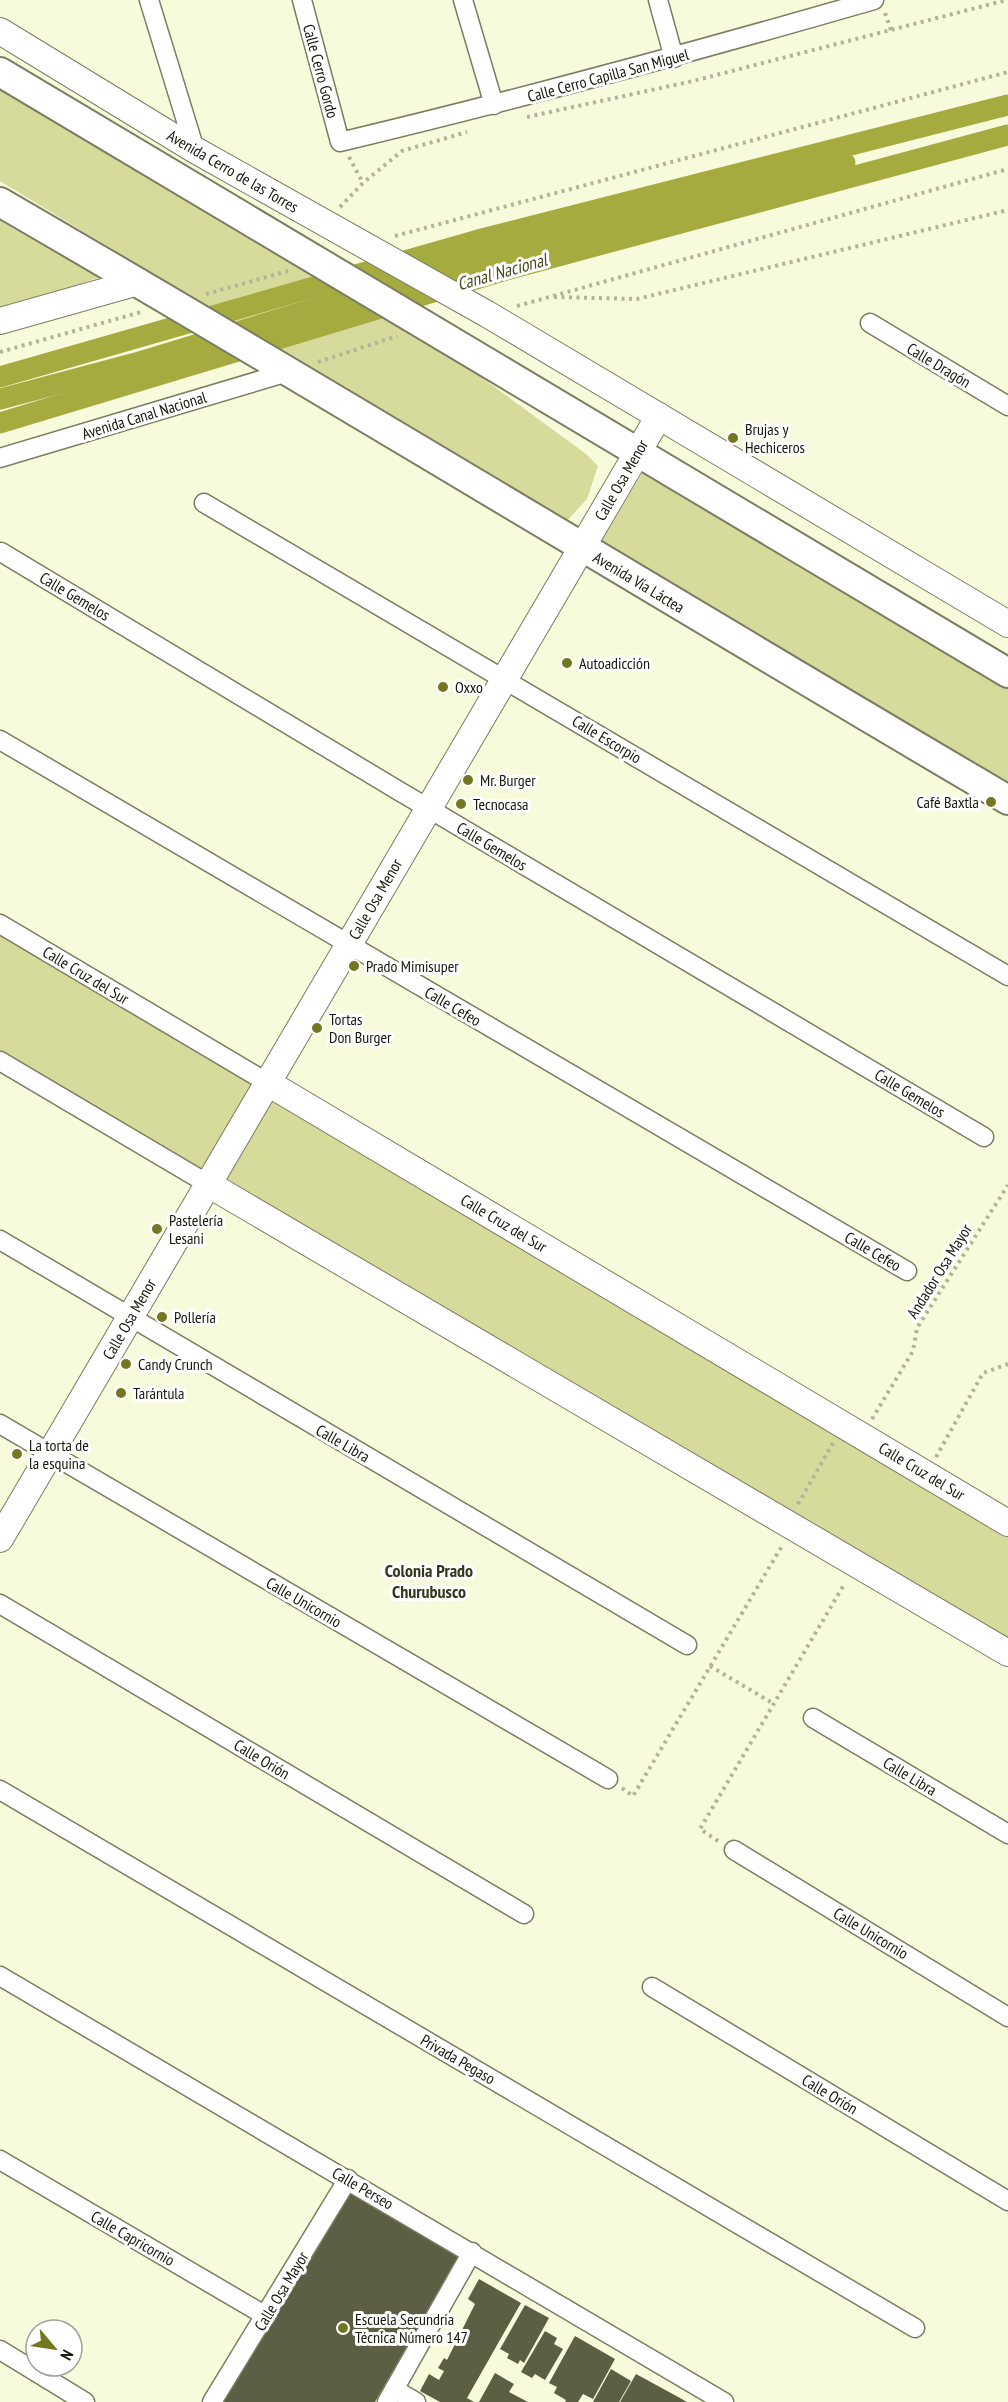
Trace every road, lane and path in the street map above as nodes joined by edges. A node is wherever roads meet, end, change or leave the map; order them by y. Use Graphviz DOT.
graph roads {
  1 [pos="149,0"];
  2 [pos="302,0"];
  3 [pos="463,0"];
  4 [pos="658,0"];
  5 [pos="874,0"];
  6 [pos="1007,0"];
  7 [pos="0,31"];
  8 [pos="674,58"];
  9 [pos="0,72"];
  10 [pos="1008,72"];
  11 [pos="494,105"];
  12 [pos="521,118"];
  13 [pos="476,130"];
  14 [pos="340,142"];
  15 [pos="195,150"];
  16 [pos="363,183"];
  17 [pos="0,202"];
  18 [pos="1008,210"];
  19 [pos="324,223"];
  20 [pos="362,244"];
  21 [pos="332,269"];
  22 [pos="138,282"];
  23 [pos="549,297"];
  24 [pos="182,307"];
  25 [pos="0,321"];
  26 [pos="870,324"];
  27 [pos="0,352"];
  28 [pos="280,367"];
  29 [pos="1008,406"];
  30 [pos="659,416"];
  31 [pos="637,454"];
  32 [pos="0,458"];
  33 [pos="204,503"];
  34 [pos="581,548"];
  35 [pos="2,552"];
  36 [pos="1008,624"];
  37 [pos="1008,673"];
  38 [pos="505,678"];
  39 [pos="0,740"];
  40 [pos="1008,800"];
  41 [pos="429,808"];
  42 [pos="0,924"];
  43 [pos="348,945"];
  44 [pos="1008,976"];
  45 [pos="0,1061"];
  46 [pos="267,1083"];
  47 [pos="984,1137"];
  48 [pos="208,1184"];
  49 [pos="1008,1185"];
  50 [pos="0,1240"];
  51 [pos="907,1271"];
  52 [pos="130,1318"];
  53 [pos="1008,1364"];
  54 [pos="0,1424"];
  55 [pos="854,1430"];
  56 [pos="50,1454"];
  57 [pos="927,1473"];
  58 [pos="1008,1523"];
  59 [pos="790,1525"];
  60 [pos="0,1539"];
  61 [pos="856,1564"];
  62 [pos="0,1604"];
  63 [pos="687,1645"];
  64 [pos="1008,1653"];
  65 [pos="710,1666"];
  66 [pos="774,1704"];
  67 [pos="813,1718"];
  68 [pos="608,1779"];
  69 [pos="0,1790"];
  70 [pos="1008,1834"];
  71 [pos="734,1850"];
  72 [pos="524,1914"];
  73 [pos="0,1976"];
  74 [pos="652,1987"];
  75 [pos="1008,2017"];
  76 [pos="0,2160"];
  77 [pos="348,2179"];
  78 [pos="1008,2201"];
  79 [pos="472,2252"];
  80 [pos="266,2316"];
  81 [pos="915,2328"];
  82 [pos="0,2350"];
  83 [pos="391,2396"];
  84 [pos="85,2402"];
  85 [pos="212,2402"];
  86 [pos="416,2402"];
  87 [pos="724,2402"];
  1 -- 15 [label="street"];
  2 -- 14 [label="street, Calle Cerro Gordo"];
  3 -- 11 [label="street"];
  4 -- 8 [label="street"];
  5 -- 8 [label="street, Calle Cerro Capilla San Miguel"];
  6 -- 12 [label="path"];
  7 -- 15 [label="street, Avenida Cerro de las Torres"];
  8 -- 11 [label="street, Calle Cerro Capilla San Miguel"];
  9 -- 21 [label="main road, Avenida Cerro de las Torres"];
  10 -- 20 [label="path"];
  11 -- 14 [label="street, Calle Cerro Capilla San Miguel"];
  13 -- 16 [label="path"];
  14 -- 16 [label="path"];
  15 -- 19 [label="street, Avenida Cerro de las Torres"];
  16 -- 19 [label="path"];
  17 -- 22 [label="main road"];
  18 -- 23 [label="path"];
  19 -- 20 [label="street, Avenida Cerro de las Torres"];
  20 -- 30 [label="street, Avenida Cerro de las Torres"];
  21 -- 24 [label="path"];
  21 -- 31 [label="main road, Avenida Cerro de las Torres"];
  22 -- 24 [label="main road"];
  22 -- 25 [label="street"];
  24 -- 27 [label="path"];
  24 -- 28 [label="main road"];
  26 -- 29 [label="street, Calle Dragón"];
  28 -- 32 [label="street, Avenida Canal Nacional"];
  28 -- 34 [label="main road, Avenida Vía Láctea"];
  30 -- 31 [label="street, Calle Osa Menor"];
  30 -- 36 [label="street"];
  31 -- 34 [label="street, Calle Osa Menor"];
  31 -- 37 [label="main road"];
  33 -- 38 [label="street, Calle Escorpio"];
  34 -- 38 [label="street, Calle Osa Menor"];
  34 -- 40 [label="main road, Avenida Vía Láctea"];
  35 -- 41 [label="street, Calle Gemelos"];
  38 -- 41 [label="street, Calle Osa Menor"];
  38 -- 44 [label="street, Calle Escorpio"];
  39 -- 43 [label="street, Calle Cefeo"];
  41 -- 43 [label="street, Calle Osa Menor"];
  41 -- 47 [label="street, Calle Gemelos"];
  42 -- 46 [label="street, Calle Cruz del Sur"];
  43 -- 46 [label="street, Calle Osa Menor"];
  43 -- 51 [label="street, Calle Cefeo"];
  45 -- 48 [label="street"];
  46 -- 48 [label="street, Calle Osa Menor"];
  46 -- 55 [label="street, Calle Cruz del Sur"];
  48 -- 52 [label="street, Calle Osa Menor"];
  48 -- 59 [label="street"];
  49 -- 55 [label="path, Andador Osa Mayor"];
  50 -- 52 [label="street, Calle Libra"];
  52 -- 56 [label="street, Calle Osa Menor"];
  52 -- 63 [label="street, Calle Libra"];
  53 -- 57 [label="path"];
  54 -- 56 [label="street, Calle Unicornio"];
  55 -- 57 [label="street, Calle Cruz del Sur"];
  55 -- 59 [label="path, Andador Osa Mayor"];
  56 -- 60 [label="street, Calle Osa Menor"];
  56 -- 68 [label="street, Calle Unicornio"];
  57 -- 58 [label="street, Calle Cruz del Sur"];
  59 -- 61 [label="street"];
  59 -- 65 [label="path, Andador Osa Mayor"];
  61 -- 64 [label="street"];
  61 -- 66 [label="path"];
  62 -- 72 [label="street, Calle Orión"];
  65 -- 66 [label="path"];
  65 -- 68 [label="path, Andador Osa Mayor"];
  66 -- 71 [label="path"];
  67 -- 70 [label="street, Calle Libra"];
  69 -- 81 [label="street, Privada Pegaso"];
  71 -- 75 [label="street, Calle Unicornio"];
  73 -- 77 [label="street, Calle Perseo"];
  74 -- 78 [label="street, Calle Orión"];
  76 -- 80 [label="street, Calle Capricornio"];
  77 -- 79 [label="street, Calle Perseo"];
  77 -- 80 [label="street, Calle Osa Mayor"];
  79 -- 83 [label="street"];
  79 -- 87 [label="street, Calle Perseo"];
  80 -- 85 [label="street, Calle Osa Mayor"];
  82 -- 84 [label="street"];
  83 -- 86 [label="street"];
}
